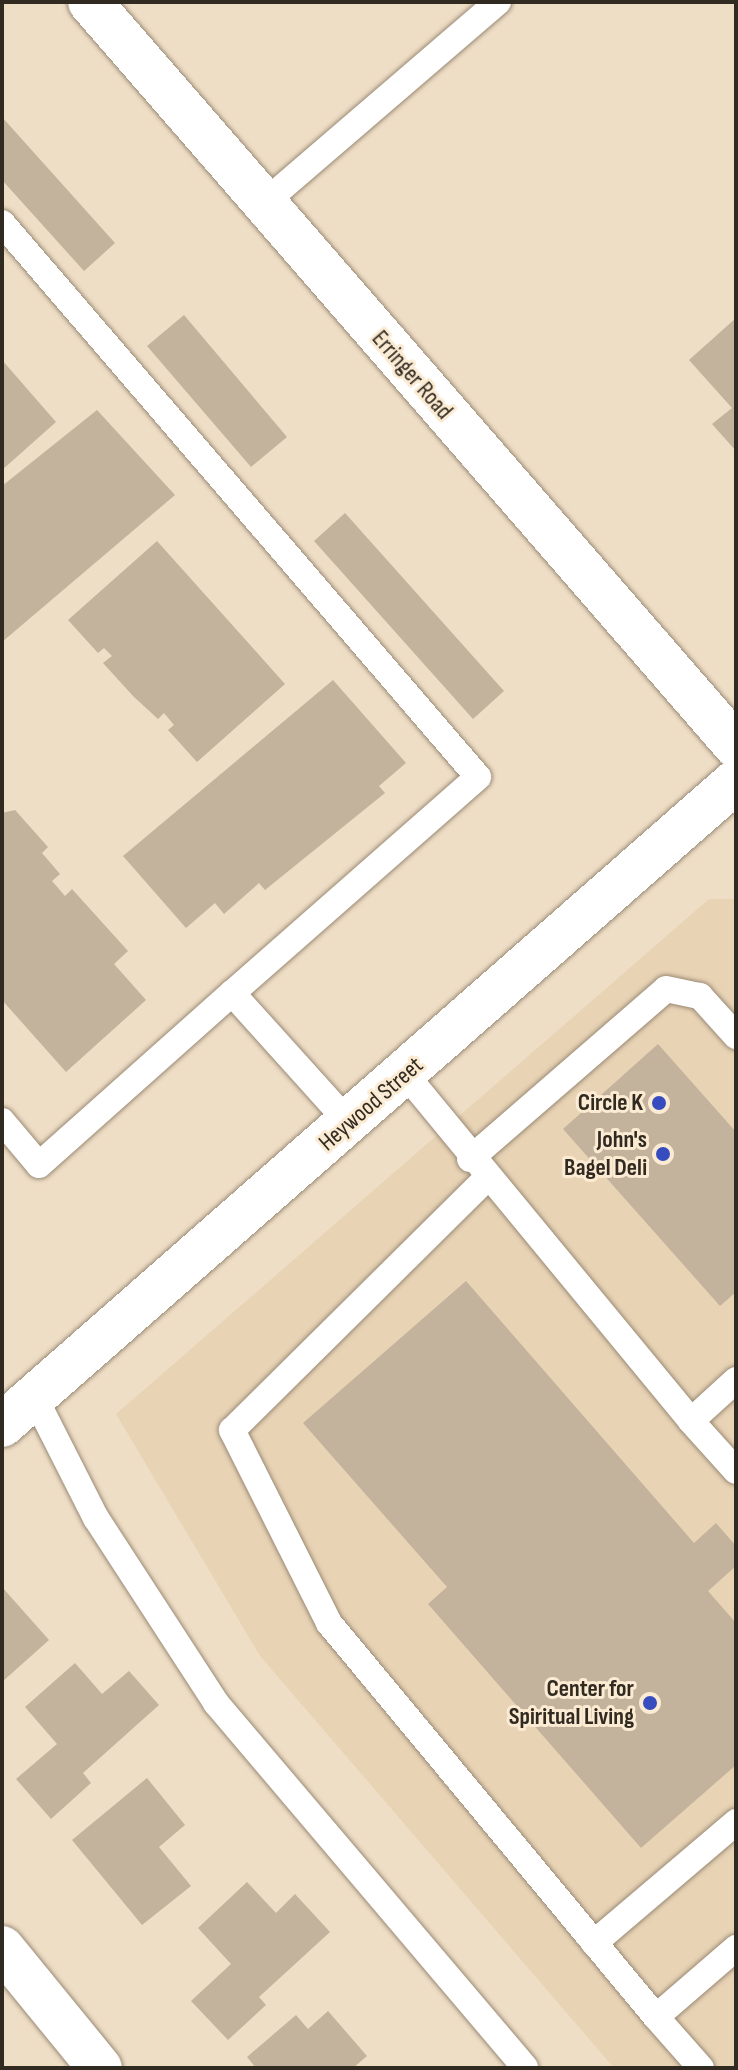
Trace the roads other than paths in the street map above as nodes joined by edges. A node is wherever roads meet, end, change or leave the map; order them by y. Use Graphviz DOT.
graph roads {
  1 [pos="90,2"];
  2 [pos="498,2"];
  3 [pos="263,204"];
  4 [pos="2,223"];
  5 [pos="736,746"];
  6 [pos="736,781"];
  7 [pos="232,993"];
  8 [pos="736,1036"];
  9 [pos="406,1075"];
  10 [pos="2,1121"];
  11 [pos="349,1123"];
  12 [pos="478,1169"];
  13 [pos="736,1380"];
  14 [pos="34,1396"];
  15 [pos="691,1421"];
  16 [pos="2,1425"];
  17 [pos="736,1471"];
  18 [pos="736,1822"];
  19 [pos="594,1943"];
  20 [pos="2,1948"];
  21 [pos="736,1948"];
  22 [pos="656,2017"];
  23 [pos="100,2068"];
  24 [pos="525,2068"];
  25 [pos="701,2068"];
  1 -- 3 [label="street, Erringer Road"];
  2 -- 3 [label="lane"];
  3 -- 5 [label="street, Erringer Road"];
  4 -- 7 [label="lane"];
  6 -- 9 [label="street, Heywood Street"];
  7 -- 10 [label="lane"];
  7 -- 11 [label="lane"];
  8 -- 12 [label="lane"];
  9 -- 11 [label="street, Heywood Street"];
  9 -- 12 [label="lane"];
  11 -- 14 [label="street, Heywood Street"];
  12 -- 15 [label="lane"];
  12 -- 19 [label="lane"];
  13 -- 15 [label="lane"];
  14 -- 16 [label="street, Heywood Street"];
  14 -- 24 [label="lane"];
  15 -- 17 [label="lane"];
  18 -- 19 [label="lane"];
  19 -- 22 [label="lane"];
  20 -- 23 [label="street"];
  21 -- 22 [label="lane"];
  22 -- 25 [label="lane"];
}
